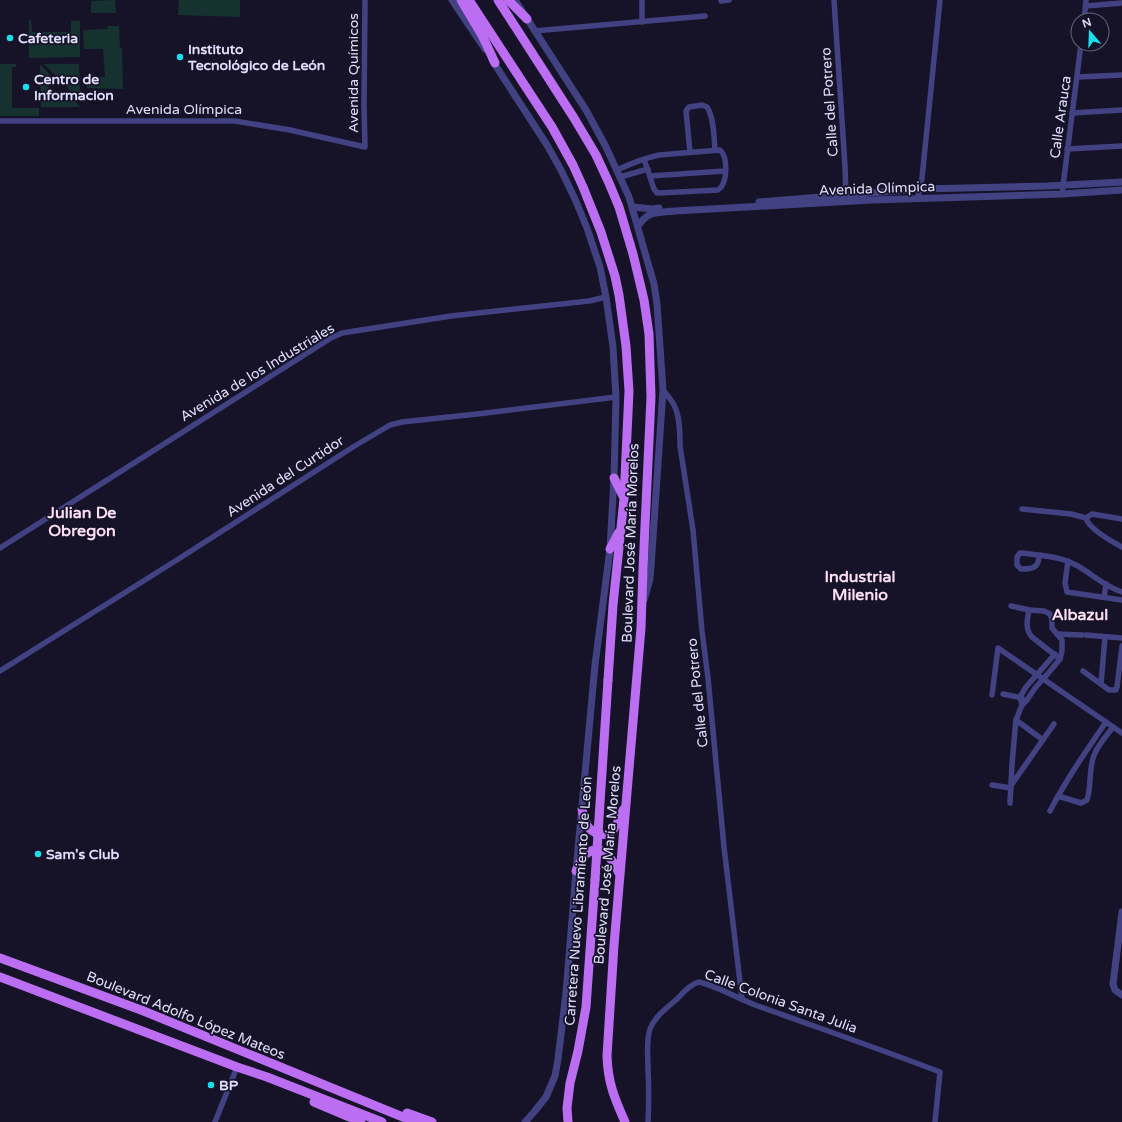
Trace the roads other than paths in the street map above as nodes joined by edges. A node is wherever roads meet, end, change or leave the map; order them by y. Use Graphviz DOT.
graph roads {
  1 [pos="364,0"];
  2 [pos="452,0"];
  3 [pos="461,0"];
  4 [pos="469,0"];
  5 [pos="498,0"];
  6 [pos="508,0"];
  7 [pos="515,0"];
  8 [pos="642,0"];
  9 [pos="729,0"];
  10 [pos="834,0"];
  11 [pos="940,0"];
  12 [pos="721,1"];
  13 [pos="1086,3"];
  14 [pos="1122,3"];
  15 [pos="705,16"];
  16 [pos="527,19"];
  17 [pos="642,22"];
  18 [pos="534,31"];
  19 [pos="1080,52"];
  20 [pos="494,63"];
  21 [pos="1122,74"];
  22 [pos="1077,77"];
  23 [pos="1122,110"];
  24 [pos="1072,113"];
  25 [pos="0,121"];
  26 [pos="1122,146"];
  27 [pos="365,147"];
  28 [pos="1067,149"];
  29 [pos="715,150"];
  30 [pos="690,152"];
  31 [pos="644,159"];
  32 [pos="648,169"];
  33 [pos="617,170"];
  34 [pos="725,171"];
  35 [pos="650,176"];
  36 [pos="620,177"];
  37 [pos="1122,182"];
  38 [pos="1063,185"];
  39 [pos="920,189"];
  40 [pos="1122,190"];
  41 [pos="1062,194"];
  42 [pos="846,198"];
  43 [pos="918,198"];
  44 [pos="633,207"];
  45 [pos="638,226"];
  46 [pos="606,297"];
  47 [pos="663,390"];
  48 [pos="616,397"];
  49 [pos="614,478"];
  50 [pos="624,499"];
  51 [pos="1022,509"];
  52 [pos="1086,518"];
  53 [pos="1122,519"];
  54 [pos="622,526"];
  55 [pos="1122,547"];
  56 [pos="0,548"];
  57 [pos="610,549"];
  58 [pos="1039,555"];
  59 [pos="1068,561"];
  60 [pos="1106,584"];
  61 [pos="1122,592"];
  62 [pos="1104,597"];
  63 [pos="1122,600"];
  64 [pos="1011,606"];
  65 [pos="642,608"];
  66 [pos="1029,610"];
  67 [pos="1057,634"];
  68 [pos="1105,637"];
  69 [pos="1122,638"];
  70 [pos="1122,646"];
  71 [pos="1055,654"];
  72 [pos="1060,659"];
  73 [pos="0,671"];
  74 [pos="1083,671"];
  75 [pos="1038,674"];
  76 [pos="1044,679"];
  77 [pos="608,680"];
  78 [pos="1101,684"];
  79 [pos="1003,694"];
  80 [pos="992,695"];
  81 [pos="1020,697"];
  82 [pos="1027,700"];
  83 [pos="1022,705"];
  84 [pos="1016,720"];
  85 [pos="1106,722"];
  86 [pos="1054,724"];
  87 [pos="1114,727"];
  88 [pos="1122,733"];
  89 [pos="1043,740"];
  90 [pos="1082,757"];
  91 [pos="1012,764"];
  92 [pos="1092,764"];
  93 [pos="1023,769"];
  94 [pos="992,785"];
  95 [pos="1011,786"];
  96 [pos="1058,796"];
  97 [pos="1010,803"];
  98 [pos="626,804"];
  99 [pos="582,810"];
  100 [pos="1050,811"];
  101 [pos="576,871"];
  102 [pos="620,875"];
  103 [pos="1122,912"];
  104 [pos="0,958"];
  105 [pos="0,977"];
  106 [pos="1122,995"];
  107 [pos="742,999"];
  108 [pos="269,1063"];
  109 [pos="237,1067"];
  110 [pos="267,1077"];
  111 [pos="625,1121"];
  112 [pos="216,1122"];
  113 [pos="361,1122"];
  114 [pos="382,1122"];
  115 [pos="415,1122"];
  116 [pos="432,1122"];
  117 [pos="525,1122"];
  118 [pos="568,1122"];
  119 [pos="648,1122"];
  120 [pos="935,1122"];
  1 -- 27 [label="street, Avenida Químicos"];
  2 -- 20 [label="street"];
  3 -- 20 [label="main road"];
  4 -- 50 [label="main road, Boulevard José María Morelos"];
  5 -- 65 [label="main road, Boulevard José María Morelos"];
  6 -- 16 [label="main road"];
  7 -- 16 [label="street"];
  8 -- 17 [label="street"];
  9 -- 12 [label="street"];
  10 -- 42 [label="street, Calle del Potrero"];
  11 -- 39 [label="street"];
  13 -- 14 [label="street"];
  15 -- 17 [label="street"];
  16 -- 18 [label="street"];
  17 -- 18 [label="street"];
  18 -- 33 [label="street"];
  19 -- 22 [label="street, Calle Arauca"];
  20 -- 46 [label="street"];
  21 -- 22 [label="street"];
  22 -- 24 [label="street, Calle Arauca"];
  23 -- 24 [label="street"];
  24 -- 28 [label="street, Calle Arauca"];
  25 -- 27 [label="street, Avenida Olímpica"];
  26 -- 28 [label="street"];
  28 -- 38 [label="street, Calle Arauca"];
  29 -- 30 [label="street"];
  29 -- 30 [label="street"];
  29 -- 34 [label="street"];
  30 -- 31 [label="street"];
  31 -- 32 [label="street"];
  31 -- 33 [label="street"];
  32 -- 35 [label="street"];
  32 -- 36 [label="street"];
  33 -- 36 [label="street"];
  34 -- 35 [label="street"];
  34 -- 35 [label="street"];
  36 -- 44 [label="street"];
  37 -- 38 [label="street, Avenida Olímpica"];
  38 -- 39 [label="street, Avenida Olímpica"];
  38 -- 41 [label="street, Calle Arauca"];
  39 -- 42 [label="street, Avenida Olímpica"];
  39 -- 43 [label="street"];
  40 -- 41 [label="street, Avenida Olímpica"];
  41 -- 43 [label="street, Avenida Olímpica"];
  42 -- 43 [label="street, Avenida Olímpica"];
  42 -- 44 [label="street, Avenida Olímpica"];
  42 -- 45 [label="street, Avenida Olímpica"];
  44 -- 45 [label="street"];
  45 -- 47 [label="street"];
  46 -- 48 [label="street"];
  46 -- 56 [label="street, Avenida de los Industriales"];
  47 -- 65 [label="street"];
  47 -- 107 [label="street, Calle del Potrero"];
  48 -- 49 [label="street"];
  48 -- 73 [label="street, Avenida del Curtidor"];
  49 -- 50 [label="main road"];
  49 -- 57 [label="street"];
  50 -- 54 [label="main road, Boulevard José María Morelos"];
  51 -- 52 [label="street"];
  52 -- 53 [label="street"];
  52 -- 55 [label="street"];
  54 -- 57 [label="main road"];
  54 -- 77 [label="main road, Boulevard José María Morelos"];
  57 -- 99 [label="street"];
  58 -- 59 [label="street"];
  59 -- 60 [label="street"];
  59 -- 62 [label="street"];
  60 -- 61 [label="street"];
  60 -- 62 [label="street"];
  62 -- 63 [label="street"];
  64 -- 66 [label="street"];
  65 -- 98 [label="main road, Boulevard José María Morelos"];
  66 -- 67 [label="street"];
  66 -- 71 [label="street"];
  67 -- 68 [label="street"];
  67 -- 72 [label="street"];
  68 -- 69 [label="street"];
  68 -- 78 [label="street"];
  70 -- 78 [label="street"];
  71 -- 72 [label="street"];
  71 -- 75 [label="street"];
  72 -- 76 [label="street"];
  74 -- 78 [label="street"];
  75 -- 76 [label="street"];
  75 -- 80 [label="street"];
  75 -- 81 [label="street"];
  76 -- 82 [label="street"];
  76 -- 85 [label="street"];
  77 -- 118 [label="main road, Carretera Nuevo Libramiento de León, bridge"];
  79 -- 81 [label="street"];
  81 -- 82 [label="street"];
  81 -- 83 [label="street"];
  82 -- 83 [label="street"];
  83 -- 84 [label="street"];
  84 -- 89 [label="street"];
  84 -- 91 [label="street"];
  85 -- 87 [label="street"];
  85 -- 90 [label="street"];
  86 -- 89 [label="street"];
  87 -- 88 [label="street"];
  87 -- 92 [label="street"];
  89 -- 93 [label="street"];
  90 -- 92 [label="street"];
  90 -- 96 [label="street"];
  91 -- 93 [label="street"];
  91 -- 95 [label="street"];
  92 -- 96 [label="street"];
  93 -- 95 [label="street"];
  94 -- 95 [label="street"];
  95 -- 97 [label="street"];
  96 -- 100 [label="street"];
  98 -- 99 [label="main road"];
  98 -- 102 [label="main road, Boulevard José María Morelos"];
  99 -- 101 [label="street"];
  101 -- 102 [label="main road"];
  101 -- 117 [label="street"];
  102 -- 111 [label="main road, Boulevard José María Morelos"];
  103 -- 106 [label="street"];
  104 -- 108 [label="main road, Boulevard Adolfo López Mateos"];
  105 -- 109 [label="main road, Boulevard Adolfo López Mateos"];
  107 -- 119 [label="street, Calle Colonia Santa Julia"];
  107 -- 120 [label="street, Calle Colonia Santa Julia"];
  108 -- 115 [label="main road, Boulevard Adolfo López Mateos"];
  108 -- 116 [label="main road"];
  109 -- 110 [label="main road, Boulevard Adolfo López Mateos"];
  109 -- 112 [label="street"];
  110 -- 113 [label="main road"];
  110 -- 114 [label="main road, Boulevard Adolfo López Mateos"];
}
